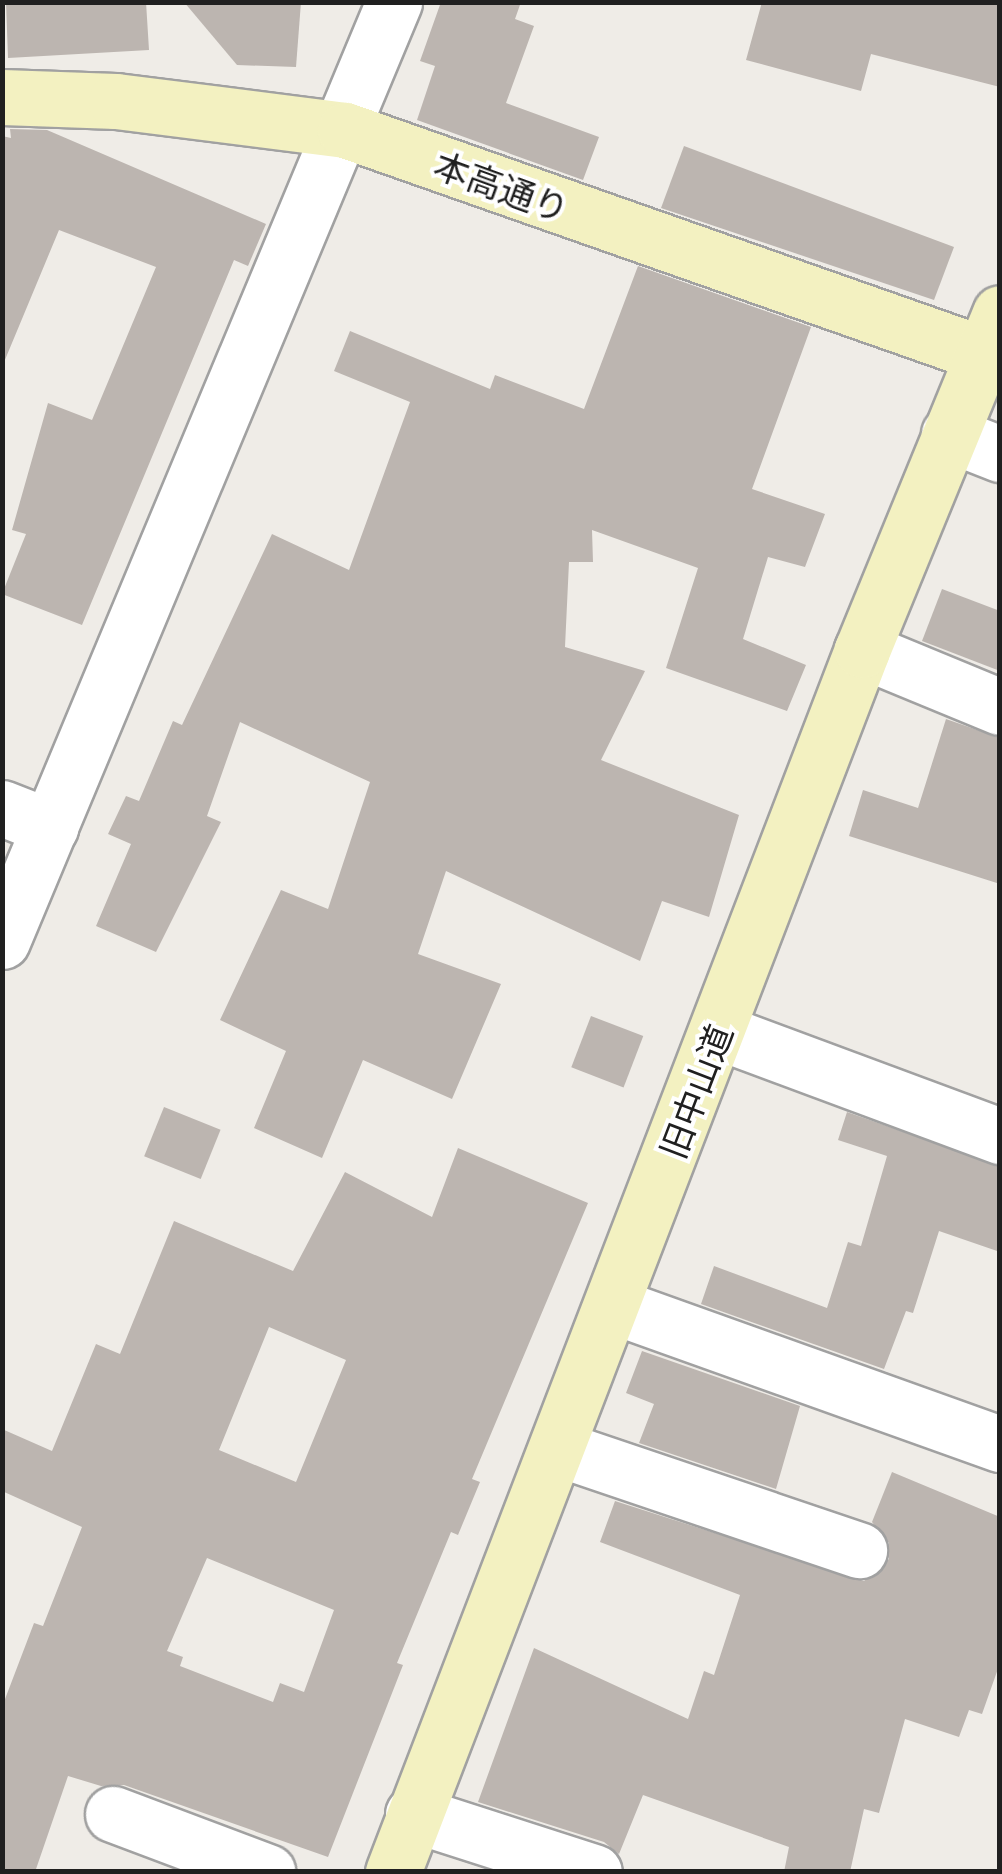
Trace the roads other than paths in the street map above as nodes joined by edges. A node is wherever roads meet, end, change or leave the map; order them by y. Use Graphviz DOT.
graph roads {
  1 [pos="394,2"];
  2 [pos="2,97"];
  3 [pos="345,130"];
  4 [pos="992,333"];
  5 [pos="949,434"];
  6 [pos="1000,454"];
  7 [pos="862,650"];
  8 [pos="1000,707"];
  9 [pos="26,818"];
  10 [pos="2,940"];
  11 [pos="720,1032"];
  12 [pos="1000,1136"];
  13 [pos="614,1306"];
  14 [pos="1000,1444"];
  15 [pos="558,1448"];
  16 [pos="859,1550"];
  17 [pos="112,1814"];
  18 [pos="413,1814"];
  19 [pos="266,1872"];
  20 [pos="394,1872"];
  21 [pos="594,1872"];
  1 -- 3 [label="street"];
  2 -- 3 [label="main road, 本高通り"];
  3 -- 4 [label="main road, 本高通り"];
  3 -- 9 [label="street"];
  4 -- 5 [label="main road, 旧中山道"];
  5 -- 6 [label="street"];
  5 -- 7 [label="main road, 旧中山道"];
  7 -- 8 [label="street"];
  7 -- 11 [label="main road, 旧中山道"];
  9 -- 10 [label="street"];
  11 -- 12 [label="street"];
  11 -- 13 [label="main road, 旧中山道"];
  13 -- 14 [label="street"];
  13 -- 15 [label="main road, 旧中山道"];
  15 -- 16 [label="street"];
  15 -- 18 [label="main road, 旧中山道"];
  17 -- 19 [label="street"];
  18 -- 20 [label="main road, 旧中山道"];
  18 -- 21 [label="street"];
}
